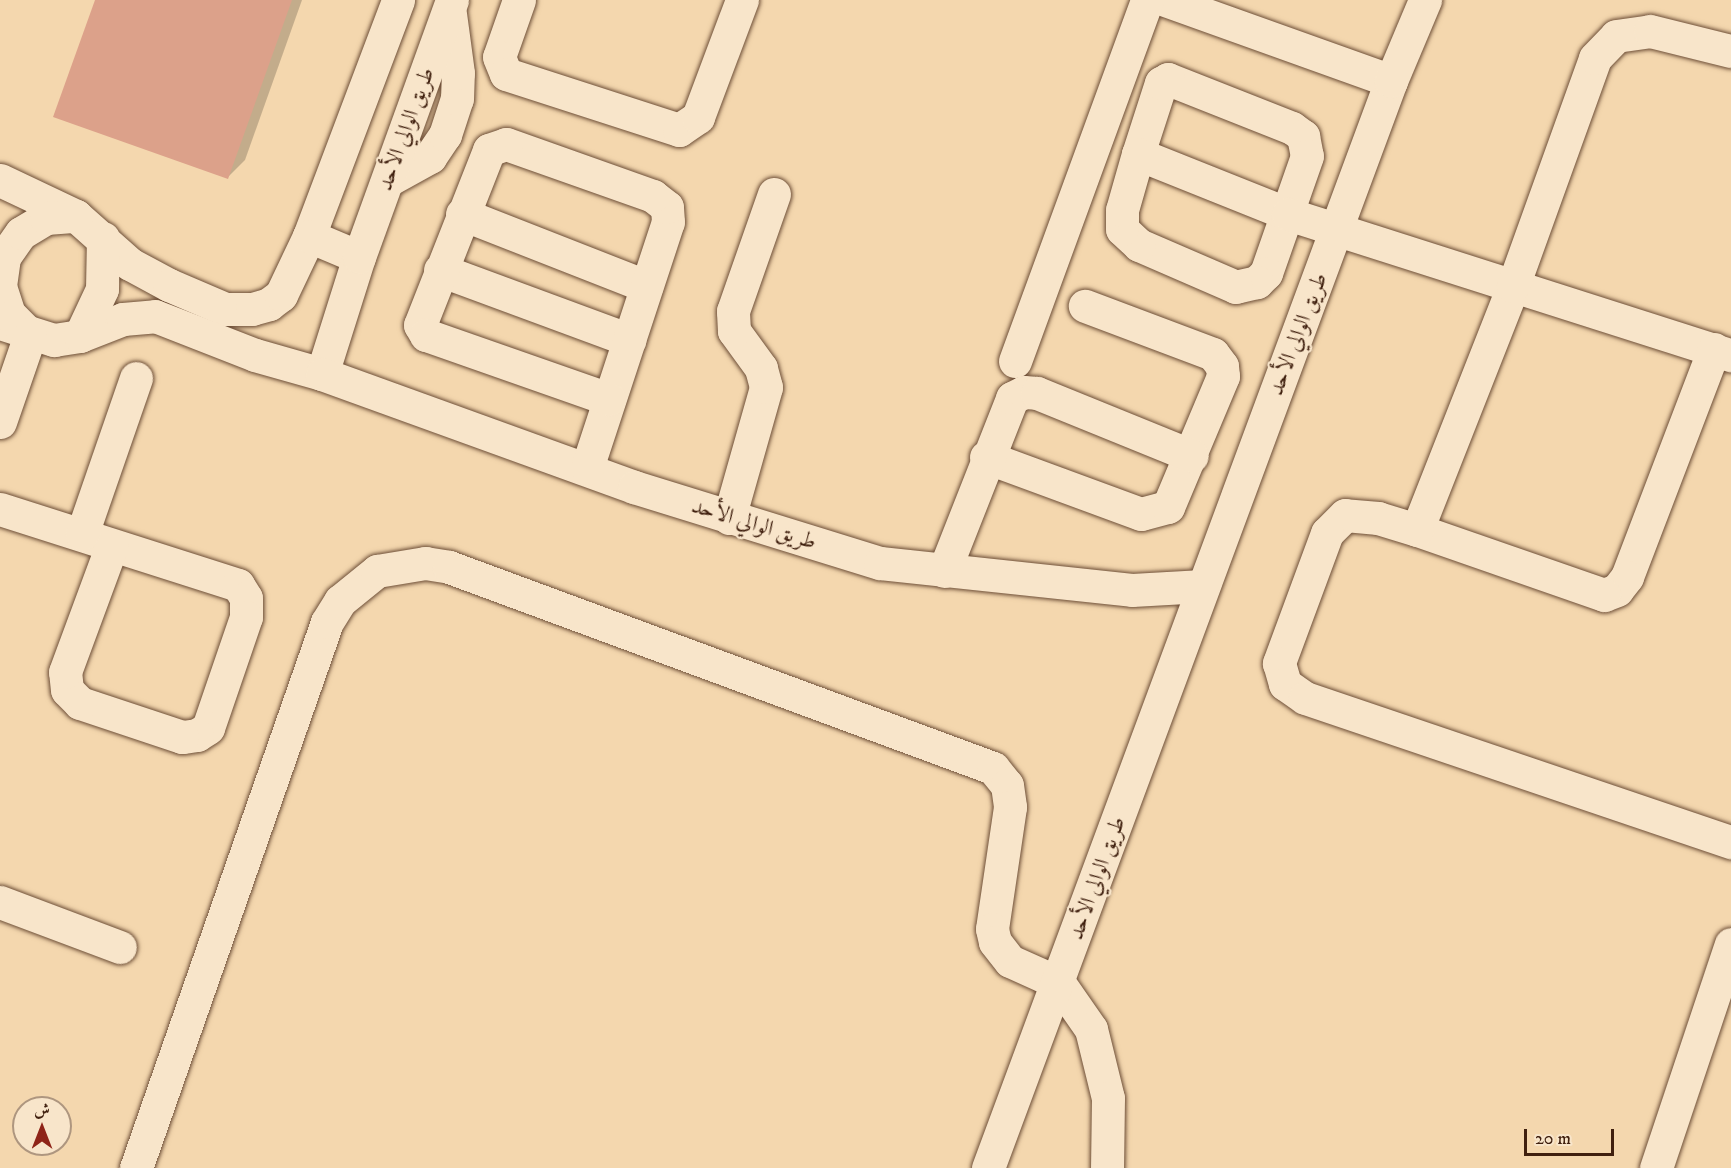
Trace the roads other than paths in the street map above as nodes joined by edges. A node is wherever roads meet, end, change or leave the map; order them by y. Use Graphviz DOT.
graph roads {
  1 [pos="398,0"];
  2 [pos="519,0"];
  3 [pos="742,0"];
  4 [pos="1147,0"];
  5 [pos="1165,0"];
  6 [pos="1425,0"];
  7 [pos="451,5"];
  8 [pos="1731,51"];
  9 [pos="1391,81"];
  10 [pos="1138,154"];
  11 [pos="0,180"];
  12 [pos="774,194"];
  13 [pos="462,214"];
  14 [pos="1288,214"];
  15 [pos="75,216"];
  16 [pos="1337,230"];
  17 [pos="309,236"];
  18 [pos="103,238"];
  19 [pos="358,257"];
  20 [pos="440,270"];
  21 [pos="646,286"];
  22 [pos="1513,286"];
  23 [pos="1085,306"];
  24 [pos="0,323"];
  25 [pos="30,335"];
  26 [pos="80,336"];
  27 [pos="629,340"];
  28 [pos="1723,352"];
  29 [pos="1016,361"];
  30 [pos="322,374"];
  31 [pos="136,378"];
  32 [pos="609,399"];
  33 [pos="0,422"];
  34 [pos="1192,456"];
  35 [pos="986,457"];
  36 [pos="587,468"];
  37 [pos="0,509"];
  38 [pos="729,518"];
  39 [pos="1417,530"];
  40 [pos="82,534"];
  41 [pos="112,545"];
  42 [pos="944,571"];
  43 [pos="1203,586"];
  44 [pos="1731,842"];
  45 [pos="0,902"];
  46 [pos="1731,944"];
  47 [pos="120,947"];
  48 [pos="1059,983"];
  49 [pos="136,1168"];
  50 [pos="988,1168"];
  51 [pos="1107,1168"];
  52 [pos="1656,1168"];
  1 -- 17 [label="street"];
  2 -- 3 [label="street"];
  4 -- 29 [label="street"];
  5 -- 9 [label="street"];
  6 -- 9 [label="street, طريق الوالي الأحد"];
  7 -- 19 [label="street, طريق الوالي الأحد"];
  8 -- 22 [label="street"];
  9 -- 16 [label="street, طريق الوالي الأحد"];
  10 -- 14 [label="street"];
  10 -- 14 [label="street"];
  10 -- 14 [label="street"];
  11 -- 15 [label="street"];
  12 -- 38 [label="street"];
  13 -- 20 [label="street"];
  13 -- 21 [label="street"];
  13 -- 21 [label="street"];
  14 -- 16 [label="street"];
  15 -- 18 [label="street"];
  15 -- 25 [label="street"];
  16 -- 22 [label="street"];
  16 -- 43 [label="street, طريق الوالي الأحد"];
  17 -- 18 [label="street"];
  17 -- 19 [label="street"];
  18 -- 26 [label="street"];
  19 -- 30 [label="street, طريق الوالي الأحد"];
  20 -- 27 [label="street"];
  20 -- 32 [label="street"];
  21 -- 27 [label="street"];
  22 -- 28 [label="street"];
  22 -- 39 [label="street"];
  23 -- 34 [label="street"];
  24 -- 25 [label="street"];
  25 -- 26 [label="street"];
  25 -- 33 [label="street"];
  26 -- 30 [label="street, طريق الوالي الأحد"];
  27 -- 32 [label="street"];
  28 -- 39 [label="street"];
  30 -- 36 [label="street, طريق الوالي الأحد"];
  31 -- 40 [label="street"];
  32 -- 36 [label="street"];
  34 -- 35 [label="street"];
  34 -- 35 [label="street"];
  35 -- 42 [label="street"];
  36 -- 38 [label="street, طريق الوالي الأحد"];
  37 -- 40 [label="street"];
  38 -- 42 [label="street, طريق الوالي الأحد"];
  39 -- 44 [label="street"];
  40 -- 41 [label="street"];
  41 -- 41 [label="street"];
  42 -- 43 [label="street, طريق الوالي الأحد"];
  43 -- 48 [label="street, طريق الوالي الأحد"];
  45 -- 47 [label="street"];
  46 -- 52 [label="street"];
  48 -- 49 [label="street"];
  48 -- 50 [label="street, طريق الوالي الأحد"];
  48 -- 51 [label="street"];
}
